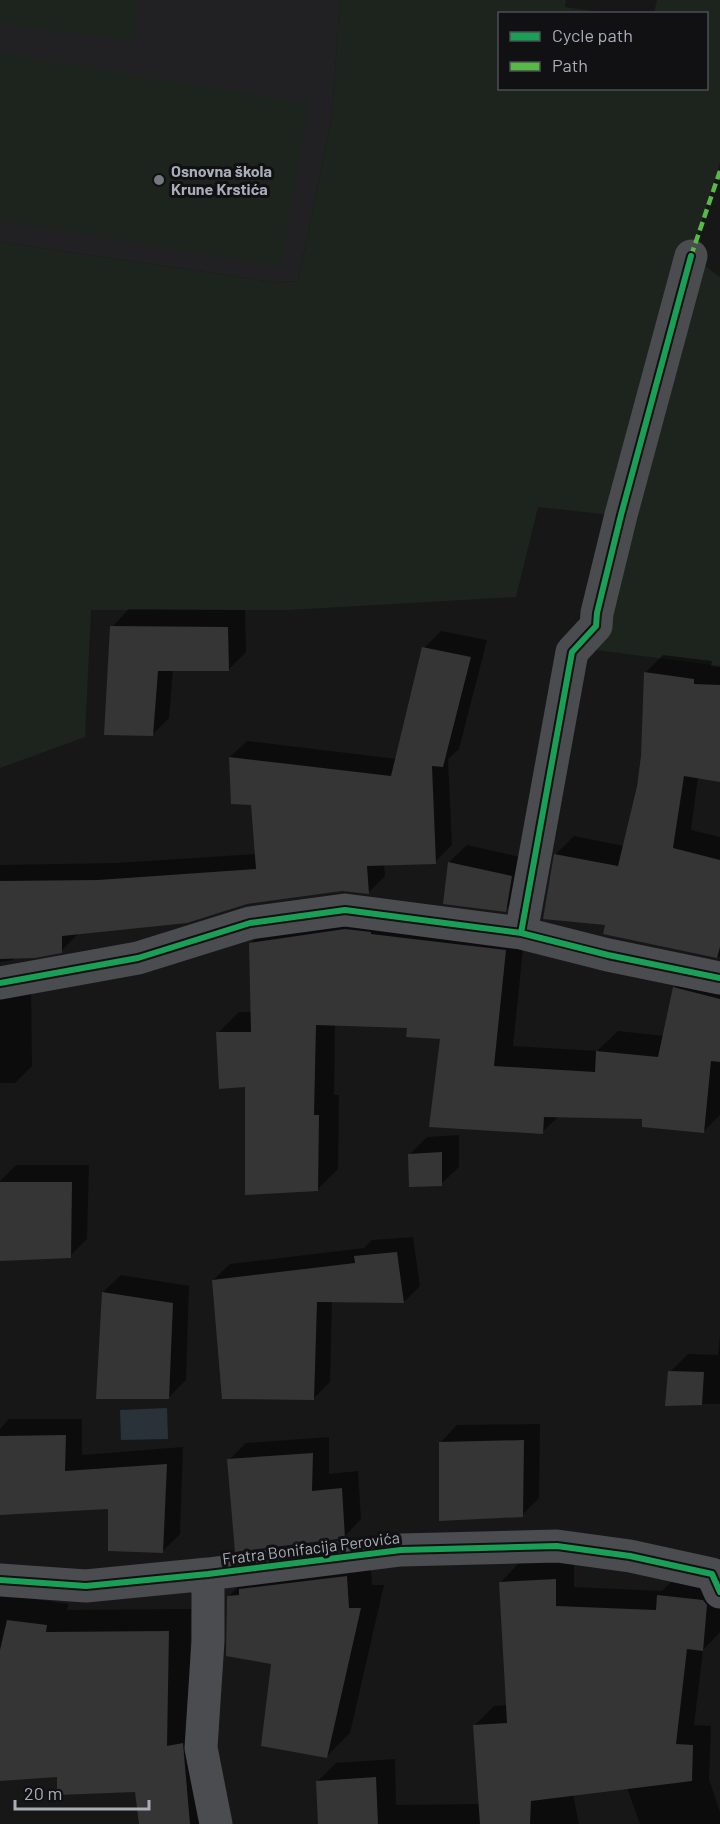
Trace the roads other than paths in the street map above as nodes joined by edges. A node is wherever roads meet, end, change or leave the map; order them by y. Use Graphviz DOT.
graph roads {
  1 [pos="691,256"];
  2 [pos="521,933"];
  3 [pos="720,978"];
  4 [pos="0,983"];
  5 [pos="208,1574"];
  6 [pos="1,1586"];
  7 [pos="720,1592"];
  8 [pos="216,1824"];
  1 -- 2 [label="street"];
  2 -- 3 [label="street"];
  2 -- 4 [label="street"];
  5 -- 6 [label="street, Fratra Bonifacija Perovića"];
  5 -- 7 [label="street, Fratra Bonifacija Perovića"];
  5 -- 8 [label="street"];
}
